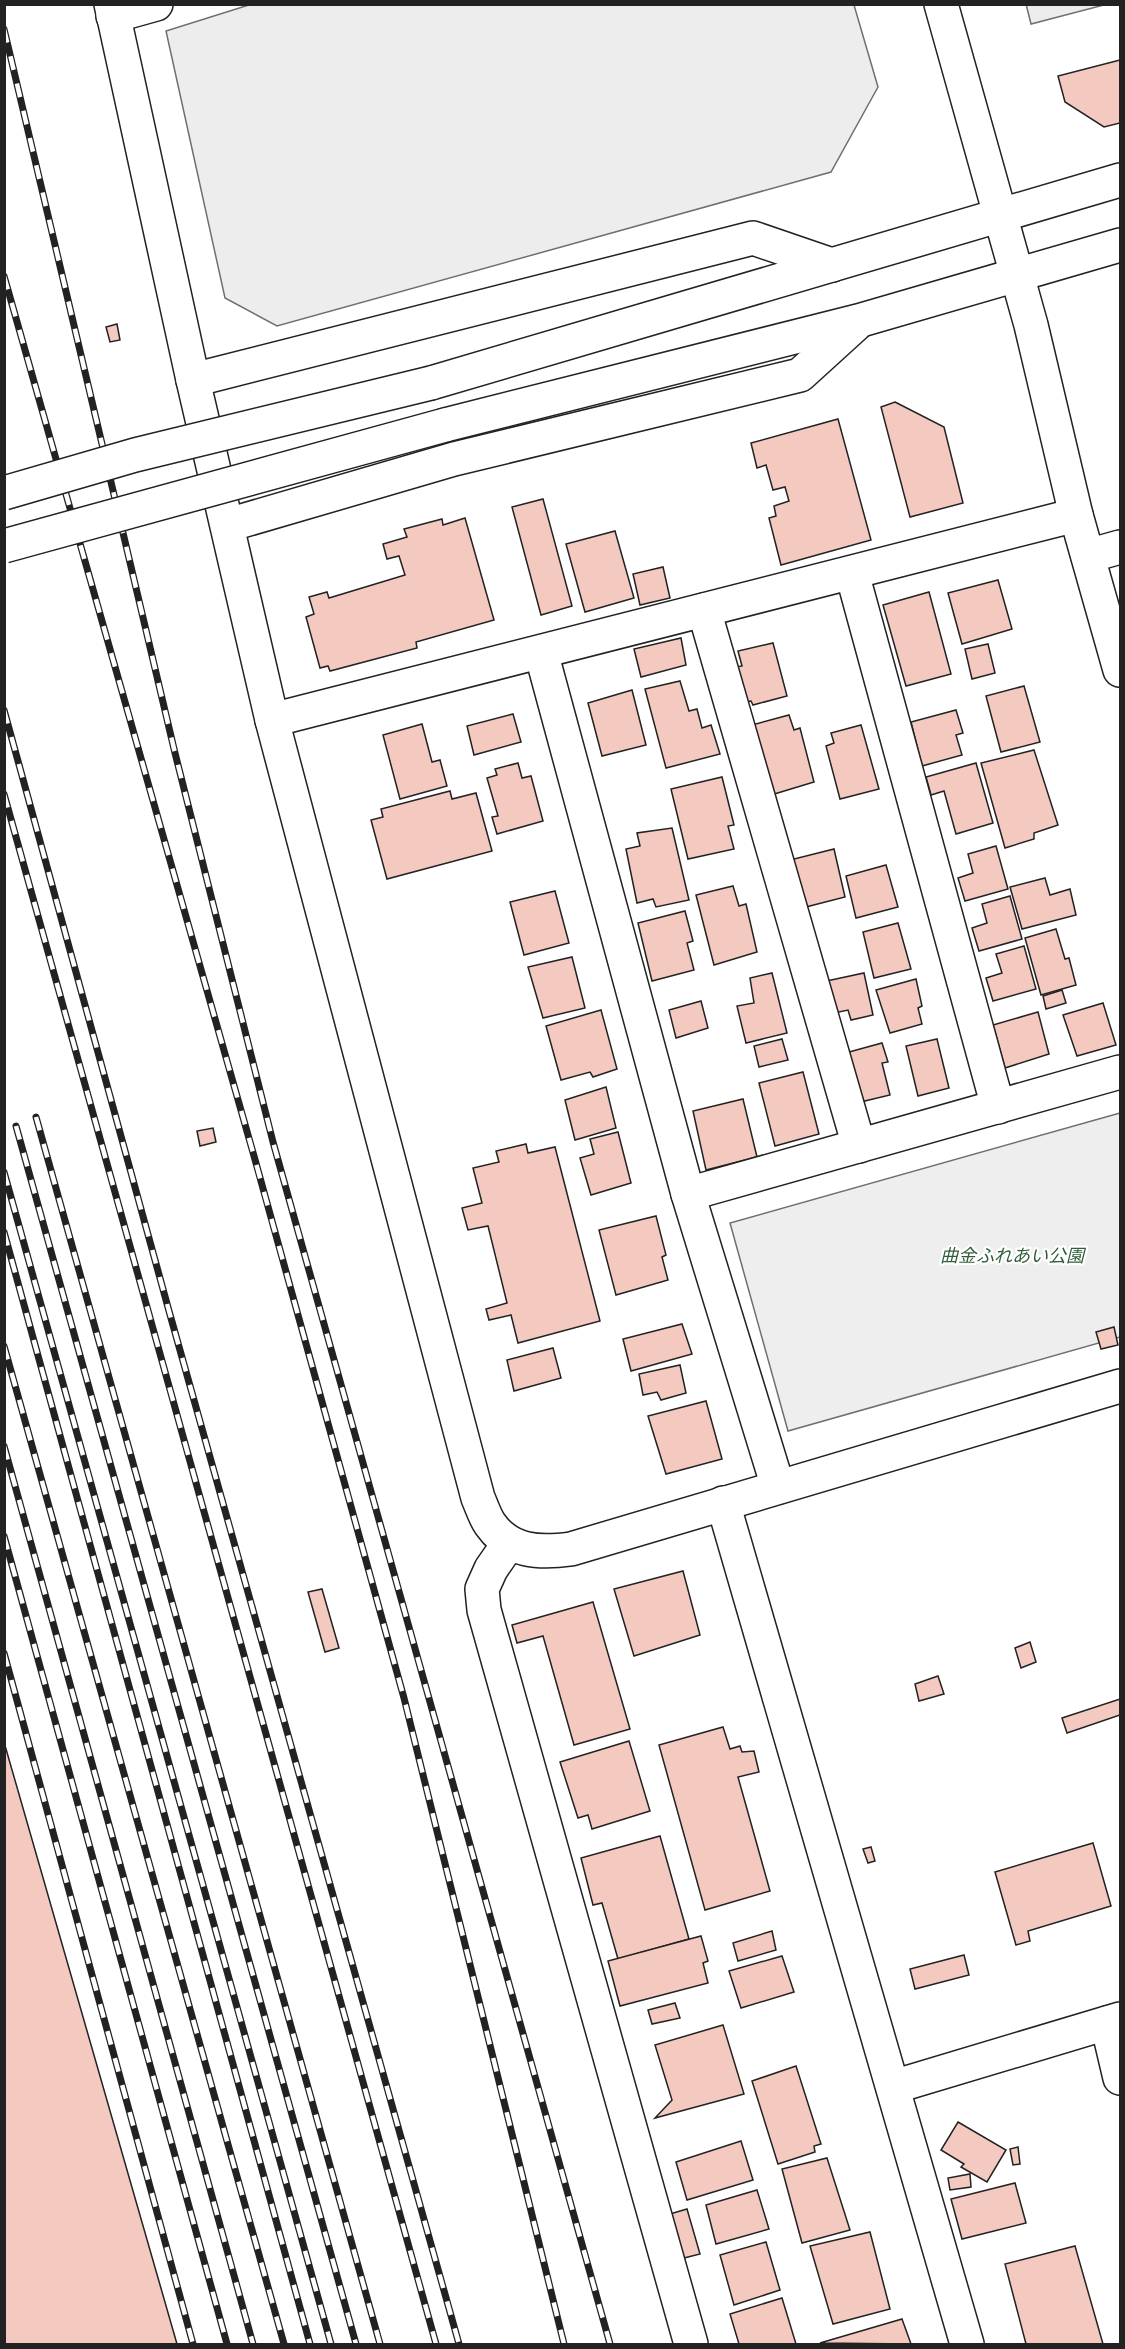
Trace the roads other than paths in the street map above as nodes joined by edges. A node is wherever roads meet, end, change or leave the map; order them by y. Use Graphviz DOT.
graph roads {
  1 [pos="156,4"];
  2 [pos="941,4"];
  3 [pos="112,10"];
  4 [pos="1120,180"];
  5 [pos="999,216"];
  6 [pos="1120,245"];
  7 [pos="832,265"];
  8 [pos="1016,275"];
  9 [pos="858,321"];
  10 [pos="193,380"];
  11 [pos="4,493"];
  12 [pos="1076,515"];
  13 [pos="228,525"];
  14 [pos="4,546"];
  15 [pos="1120,547"];
  16 [pos="1088,556"];
  17 [pos="852,573"];
  18 [pos="704,610"];
  19 [pos="1116,636"];
  20 [pos="541,652"];
  21 [pos="1120,670"];
  22 [pos="272,720"];
  23 [pos="1120,1072"];
  24 [pos="998,1107"];
  25 [pos="859,1146"];
  26 [pos="688,1194"];
  27 [pos="1120,1386"];
  28 [pos="778,1487"];
  29 [pos="723,1503"];
  30 [pos="509,1544"];
  31 [pos="1114,2021"];
  32 [pos="1120,2078"];
  33 [pos="892,2087"];
  34 [pos="690,2344"];
  35 [pos="967,2344"];
  1 -- 3 [label="street"];
  2 -- 5 [label="street"];
  3 -- 10 [label="street"];
  4 -- 5 [label="street"];
  5 -- 7 [label="street"];
  5 -- 8 [label="street"];
  6 -- 8 [label="street"];
  7 -- 10 [label="street"];
  7 -- 11 [label="street, bridge"];
  8 -- 9 [label="street"];
  8 -- 12 [label="street"];
  9 -- 13 [label="street"];
  9 -- 14 [label="street, bridge"];
  10 -- 13 [label="street"];
  12 -- 16 [label="street"];
  12 -- 17 [label="street"];
  13 -- 22 [label="street"];
  15 -- 16 [label="street"];
  16 -- 19 [label="street"];
  17 -- 18 [label="street"];
  17 -- 24 [label="street"];
  18 -- 20 [label="street"];
  18 -- 25 [label="street"];
  19 -- 21 [label="street"];
  20 -- 22 [label="street"];
  20 -- 26 [label="street"];
  22 -- 30 [label="street"];
  23 -- 24 [label="street"];
  24 -- 25 [label="street"];
  25 -- 26 [label="street"];
  26 -- 28 [label="street"];
  27 -- 28 [label="street"];
  28 -- 29 [label="street"];
  29 -- 30 [label="street"];
  29 -- 33 [label="street"];
  30 -- 34 [label="street"];
  31 -- 32 [label="street"];
  31 -- 33 [label="street"];
  33 -- 35 [label="street"];
}
